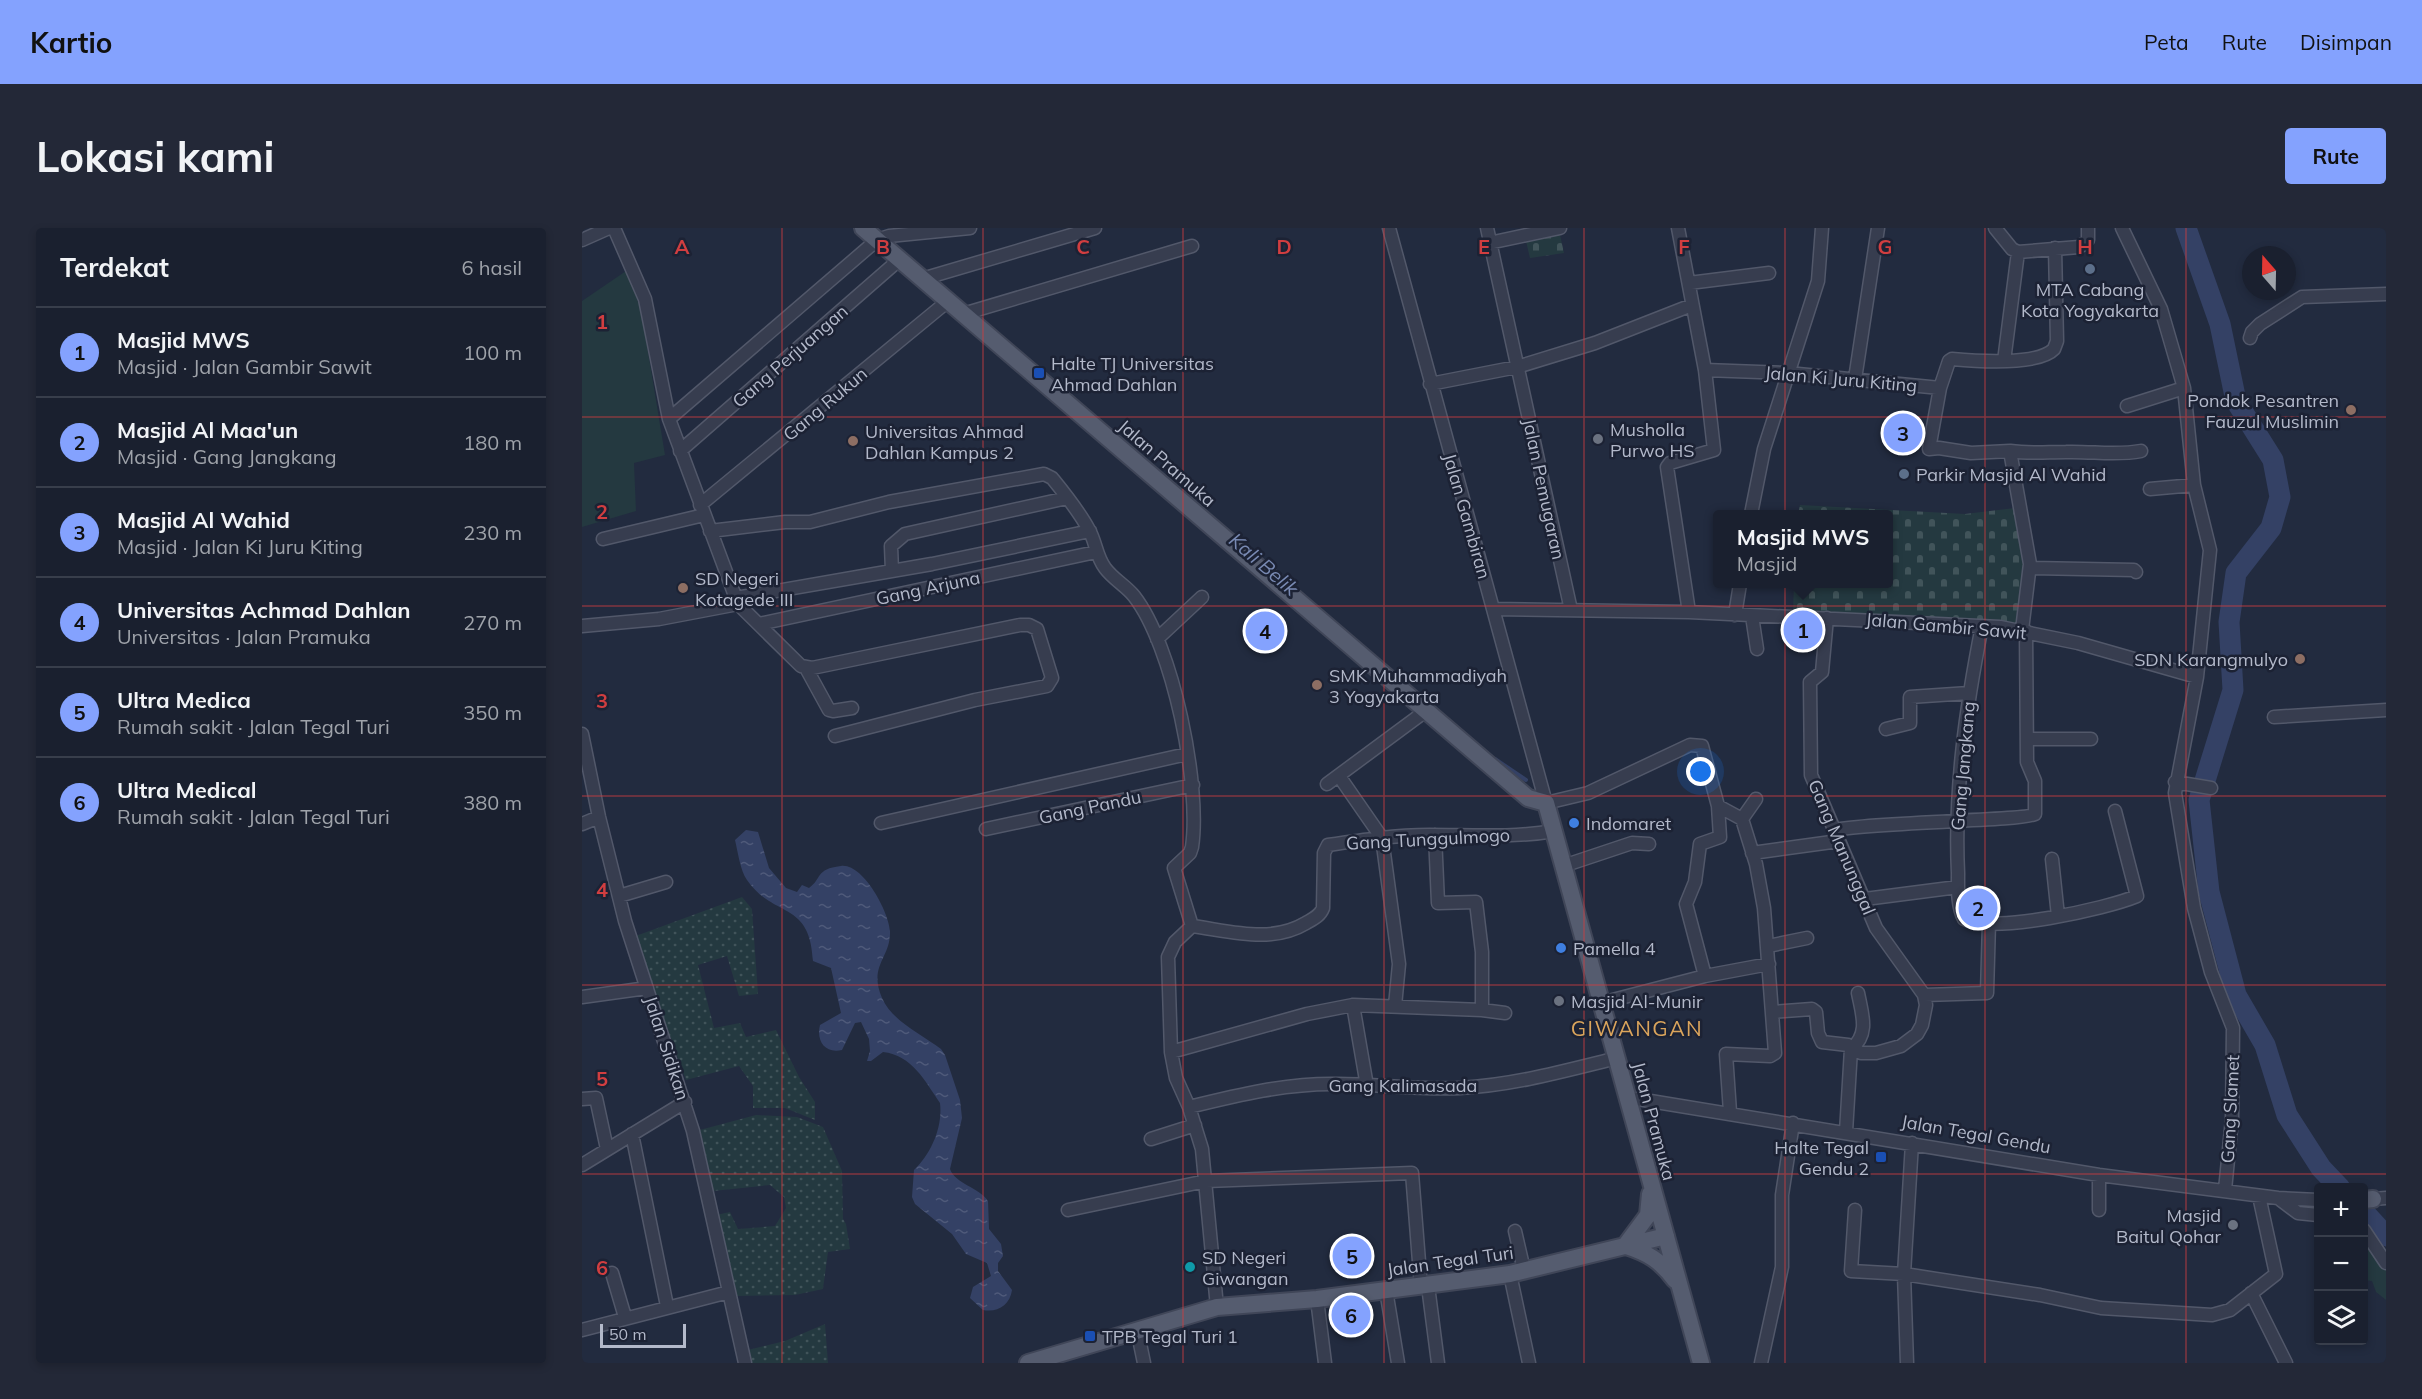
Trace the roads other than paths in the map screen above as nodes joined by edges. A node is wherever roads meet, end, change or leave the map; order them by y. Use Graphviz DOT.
graph roads {
  1 [pos="609,228"];
  2 [pos="614,228"];
  3 [pos="969,228"];
  4 [pos="1095,228"];
  5 [pos="1389,228"];
  6 [pos="1487,228"];
  7 [pos="1560,228"];
  8 [pos="1678,228"];
  9 [pos="1822,228"];
  10 [pos="1878,228"];
  11 [pos="1995,228"];
  12 [pos="2088,228"];
  13 [pos="2122,228"];
  14 [pos="877,232"];
  15 [pos="582,240"];
  16 [pos="1490,243"];
  17 [pos="1192,246"];
  18 [pos="2055,248"];
  19 [pos="2018,252"];
  20 [pos="900,260"];
  21 [pos="1769,273"];
  22 [pos="922,279"];
  23 [pos="1689,283"];
  24 [pos="2386,294"];
  25 [pos="948,301"];
  26 [pos="1692,306"];
  27 [pos="963,314"];
  28 [pos="2250,338"];
  29 [pos="2004,361"];
  30 [pos="1517,367"];
  31 [pos="1705,370"];
  32 [pos="1788,373"];
  33 [pos="1855,379"];
  34 [pos="1430,384"];
  35 [pos="1940,388"];
  36 [pos="2184,388"];
  37 [pos="2127,406"];
  38 [pos="669,419"];
  39 [pos="680,451"];
  40 [pos="2010,451"];
  41 [pos="2141,451"];
  42 [pos="2194,485"];
  43 [pos="2150,489"];
  44 [pos="1067,498"];
  45 [pos="702,510"];
  46 [pos="1752,510"];
  47 [pos="710,531"];
  48 [pos="1090,531"];
  49 [pos="603,539"];
  50 [pos="1096,552"];
  51 [pos="2030,568"];
  52 [pos="892,571"];
  53 [pos="2136,572"];
  54 [pos="1739,588"];
  55 [pos="1202,597"];
  56 [pos="737,601"];
  57 [pos="1494,609"];
  58 [pos="1571,610"];
  59 [pos="1689,612"];
  60 [pos="1736,615"];
  61 [pos="1752,616"];
  62 [pos="1827,618"];
  63 [pos="759,624"];
  64 [pos="582,626"];
  65 [pos="1982,626"];
  66 [pos="2024,631"];
  67 [pos="1158,639"];
  68 [pos="1757,649"];
  69 [pos="806,668"];
  70 [pos="2197,677"];
  71 [pos="1969,693"];
  72 [pos="852,708"];
  73 [pos="1427,710"];
  74 [pos="2386,710"];
  75 [pos="2274,717"];
  76 [pos="1886,729"];
  77 [pos="582,734"];
  78 [pos="835,736"];
  79 [pos="2027,739"];
  80 [pos="2091,739"];
  81 [pos="1187,754"];
  82 [pos="1338,776"];
  83 [pos="2177,782"];
  84 [pos="1327,784"];
  85 [pos="1193,785"];
  86 [pos="2210,788"];
  87 [pos="1756,799"];
  88 [pos="1546,803"];
  89 [pos="1718,806"];
  90 [pos="2115,811"];
  91 [pos="599,817"];
  92 [pos="1742,819"];
  93 [pos="1955,819"];
  94 [pos="881,823"];
  95 [pos="582,824"];
  96 [pos="986,829"];
  97 [pos="1554,831"];
  98 [pos="1837,835"];
  99 [pos="1435,836"];
  100 [pos="1382,838"];
  101 [pos="1649,844"];
  102 [pos="1752,853"];
  103 [pos="2052,859"];
  104 [pos="1563,866"];
  105 [pos="666,882"];
  106 [pos="1958,887"];
  107 [pos="619,896"];
  108 [pos="1865,899"];
  109 [pos="2058,916"];
  110 [pos="1989,922"];
  111 [pos="1192,926"];
  112 [pos="1806,938"];
  113 [pos="1768,946"];
  114 [pos="1769,964"];
  115 [pos="1705,976"];
  116 [pos="647,988"];
  117 [pos="1858,993"];
  118 [pos="1924,995"];
  119 [pos="582,997"];
  120 [pos="1601,1003"];
  121 [pos="1353,1005"];
  122 [pos="1395,1006"];
  123 [pos="1482,1010"];
  124 [pos="1772,1012"];
  125 [pos="1504,1013"];
  126 [pos="1851,1049"];
  127 [pos="1171,1052"];
  128 [pos="1617,1058"];
  129 [pos="1367,1086"];
  130 [pos="582,1099"];
  131 [pos="1628,1100"];
  132 [pos="685,1102"];
  133 [pos="1189,1107"];
  134 [pos="1730,1112"];
  135 [pos="1793,1123"];
  136 [pos="1195,1125"];
  137 [pos="1846,1132"];
  138 [pos="632,1134"];
  139 [pos="1150,1139"];
  140 [pos="1912,1143"];
  141 [pos="608,1149"];
  142 [pos="582,1165"];
  143 [pos="2099,1175"];
  144 [pos="1206,1181"];
  145 [pos="1651,1184"];
  146 [pos="2225,1190"];
  147 [pos="2259,1196"];
  148 [pos="2278,1198"];
  149 [pos="2314,1200"];
  150 [pos="1068,1210"];
  151 [pos="1855,1210"];
  152 [pos="2099,1210"];
  153 [pos="2314,1215"];
  154 [pos="1515,1231"];
  155 [pos="1666,1236"];
  156 [pos="2368,1236"];
  157 [pos="1625,1246"];
  158 [pos="2386,1263"];
  159 [pos="1517,1272"];
  160 [pos="612,1273"];
  161 [pos="1904,1274"];
  162 [pos="1424,1286"];
  163 [pos="1680,1288"];
  164 [pos="1386,1290"];
  165 [pos="729,1292"];
  166 [pos="2251,1293"];
  167 [pos="1317,1299"];
  168 [pos="667,1306"];
  169 [pos="1217,1307"];
  170 [pos="625,1317"];
  171 [pos="1137,1329"];
  172 [pos="582,1330"];
  173 [pos="745,1363"];
  174 [pos="1028,1363"];
  175 [pos="1144,1363"];
  176 [pos="1325,1363"];
  177 [pos="1398,1363"];
  178 [pos="1438,1363"];
  179 [pos="1529,1363"];
  180 [pos="1701,1363"];
  181 [pos="1761,1363"];
  182 [pos="1907,1363"];
  183 [pos="2286,1363"];
  1 -- 15 [label="street"];
  2 -- 38 [label="street"];
  3 -- 14 [label="street"];
  4 -- 22 [label="street"];
  5 -- 34 [label="street, Jalan Gambiran"];
  6 -- 16 [label="street, Jalan Pemugaran"];
  7 -- 16 [label="street"];
  8 -- 23 [label="street"];
  9 -- 32 [label="street"];
  10 -- 33 [label="street"];
  11 -- 19 [label="street"];
  12 -- 18 [label="street"];
  13 -- 36 [label="street"];
  14 -- 20 [label="main road, Jalan Pramuka"];
  14 -- 38 [label="street"];
  16 -- 30 [label="street, Jalan Pemugaran"];
  17 -- 27 [label="street"];
  18 -- 19 [label="street"];
  18 -- 29 [label="street"];
  19 -- 29 [label="street"];
  20 -- 22 [label="main road, Jalan Pramuka"];
  20 -- 39 [label="street, Gang Perjuangan"];
  21 -- 23 [label="street"];
  22 -- 25 [label="main road, Jalan Pramuka"];
  23 -- 26 [label="street"];
  24 -- 28 [label="street"];
  25 -- 27 [label="main road, Jalan Pramuka"];
  25 -- 45 [label="street, Gang Rukun"];
  26 -- 30 [label="street"];
  26 -- 31 [label="street"];
  27 -- 73 [label="main road, Jalan Pramuka"];
  29 -- 35 [label="street"];
  30 -- 34 [label="street"];
  30 -- 58 [label="street, Jalan Pemugaran"];
  31 -- 32 [label="street, Jalan Ki Juru Kiting"];
  31 -- 59 [label="street"];
  32 -- 33 [label="street, Jalan Ki Juru Kiting"];
  32 -- 46 [label="street"];
  33 -- 35 [label="street, Jalan Ki Juru Kiting"];
  34 -- 57 [label="street, Jalan Gambiran"];
  35 -- 40 [label="street, Jalan Ki Juru Kiting"];
  36 -- 37 [label="street"];
  36 -- 42 [label="street"];
  38 -- 39 [label="street"];
  39 -- 45 [label="street"];
  40 -- 41 [label="street"];
  40 -- 51 [label="street"];
  42 -- 43 [label="street"];
  42 -- 70 [label="street"];
  44 -- 47 [label="street"];
  44 -- 48 [label="street"];
  44 -- 52 [label="street"];
  45 -- 47 [label="street"];
  45 -- 49 [label="street"];
  47 -- 56 [label="street"];
  48 -- 50 [label="street"];
  48 -- 52 [label="street"];
  50 -- 63 [label="street, Gang Arjuna"];
  50 -- 67 [label="street"];
  51 -- 53 [label="street"];
  51 -- 66 [label="street"];
  52 -- 56 [label="street"];
  54 -- 60 [label="street"];
  55 -- 67 [label="street"];
  56 -- 63 [label="street"];
  56 -- 64 [label="street"];
  57 -- 58 [label="street, Jalan Gambir Sawit"];
  57 -- 88 [label="street, Jalan Gambiran"];
  58 -- 59 [label="street, Jalan Gambir Sawit"];
  59 -- 60 [label="street, Jalan Gambir Sawit"];
  60 -- 61 [label="street, Jalan Gambir Sawit"];
  61 -- 62 [label="street, Jalan Gambir Sawit"];
  61 -- 68 [label="street"];
  62 -- 65 [label="street, Jalan Gambir Sawit"];
  62 -- 98 [label="street, Gang Manunggal"];
  63 -- 69 [label="street"];
  65 -- 66 [label="street, Jalan Gambir Sawit"];
  65 -- 71 [label="street, Gang Jangkang"];
  66 -- 70 [label="street, Jalan Gambir Sawit"];
  66 -- 79 [label="street"];
  67 -- 81 [label="street"];
  69 -- 72 [label="street"];
  69 -- 78 [label="street"];
  70 -- 83 [label="street"];
  71 -- 76 [label="street"];
  71 -- 93 [label="street, Gang Jangkang"];
  73 -- 82 [label="street"];
  73 -- 88 [label="main road, Jalan Pramuka"];
  74 -- 75 [label="street"];
  77 -- 91 [label="street, Jalan Sidikan"];
  79 -- 80 [label="street"];
  79 -- 93 [label="street"];
  81 -- 85 [label="street"];
  81 -- 94 [label="street"];
  82 -- 84 [label="street"];
  82 -- 100 [label="street"];
  83 -- 86 [label="street"];
  83 -- 146 [label="street, Gang Slamet"];
  85 -- 96 [label="street, Gang Pandu"];
  85 -- 111 [label="street"];
  87 -- 92 [label="street"];
  88 -- 89 [label="street"];
  88 -- 97 [label="main road, Jalan Pramuka"];
  89 -- 92 [label="street"];
  89 -- 115 [label="street"];
  90 -- 109 [label="street"];
  91 -- 95 [label="street"];
  91 -- 107 [label="street, Jalan Sidikan"];
  92 -- 102 [label="street"];
  93 -- 98 [label="street"];
  93 -- 106 [label="street, Gang Jangkang"];
  97 -- 99 [label="street, Gang Tunggulmogo"];
  97 -- 104 [label="main road, Jalan Pramuka"];
  98 -- 102 [label="street"];
  98 -- 108 [label="street, Gang Manunggal"];
  99 -- 100 [label="street, Gang Tunggulmogo"];
  99 -- 123 [label="street"];
  100 -- 111 [label="street, Gang Tunggulmogo"];
  100 -- 122 [label="street"];
  101 -- 104 [label="street"];
  102 -- 113 [label="street"];
  103 -- 109 [label="street"];
  104 -- 120 [label="main road, Jalan Pramuka"];
  105 -- 107 [label="street"];
  106 -- 108 [label="street"];
  106 -- 110 [label="street, Gang Jangkang"];
  107 -- 116 [label="street, Jalan Sidikan"];
  108 -- 118 [label="street, Gang Manunggal"];
  109 -- 110 [label="street"];
  110 -- 118 [label="street"];
  111 -- 127 [label="street"];
  112 -- 113 [label="street"];
  113 -- 114 [label="street"];
  114 -- 115 [label="street"];
  114 -- 124 [label="street"];
  115 -- 120 [label="street"];
  116 -- 119 [label="street"];
  116 -- 132 [label="street, Jalan Sidikan"];
  117 -- 126 [label="street"];
  118 -- 126 [label="street"];
  120 -- 128 [label="main road, Jalan Pramuka"];
  121 -- 122 [label="street"];
  121 -- 127 [label="street"];
  121 -- 129 [label="street"];
  122 -- 123 [label="street"];
  123 -- 125 [label="street"];
  124 -- 126 [label="street"];
  124 -- 134 [label="street"];
  126 -- 137 [label="street"];
  127 -- 133 [label="street"];
  128 -- 129 [label="street, Gang Kalimasada"];
  128 -- 131 [label="main road, Jalan Pramuka"];
  129 -- 133 [label="street, Gang Kalimasada"];
  130 -- 141 [label="street"];
  131 -- 134 [label="street, Jalan Tegal Gendu"];
  131 -- 145 [label="main road, Jalan Pramuka"];
  132 -- 138 [label="street"];
  132 -- 165 [label="street, Jalan Sidikan"];
  133 -- 136 [label="street"];
  134 -- 135 [label="street, Jalan Tegal Gendu"];
  135 -- 137 [label="street, Jalan Tegal Gendu"];
  135 -- 181 [label="street"];
  136 -- 139 [label="street"];
  136 -- 144 [label="street"];
  137 -- 140 [label="street, Jalan Tegal Gendu"];
  138 -- 141 [label="street"];
  138 -- 168 [label="street"];
  140 -- 143 [label="street, Jalan Tegal Gendu"];
  140 -- 161 [label="street"];
  141 -- 142 [label="street"];
  143 -- 146 [label="street, Jalan Tegal Gendu"];
  143 -- 152 [label="street"];
  144 -- 150 [label="street"];
  144 -- 162 [label="street"];
  144 -- 169 [label="street"];
  145 -- 155 [label="main road, Jalan Pramuka"];
  145 -- 157 [label="main road"];
  146 -- 147 [label="street, Jalan Tegal Gendu"];
  147 -- 148 [label="street, Jalan Tegal Gendu"];
  147 -- 166 [label="street"];
  148 -- 149 [label="street, Jalan Tegal Gendu"];
  148 -- 153 [label="street"];
  151 -- 161 [label="street"];
  154 -- 159 [label="street"];
  155 -- 157 [label="main road, Jalan Tegal Turi"];
  155 -- 163 [label="main road, Jalan Pramuka"];
  156 -- 158 [label="street"];
  157 -- 159 [label="main road, Jalan Tegal Turi"];
  157 -- 163 [label="main road"];
  159 -- 162 [label="main road, Jalan Tegal Turi"];
  159 -- 179 [label="street"];
  160 -- 170 [label="street"];
  161 -- 166 [label="street"];
  161 -- 182 [label="street"];
  162 -- 164 [label="main road, Jalan Tegal Turi"];
  162 -- 178 [label="street"];
  163 -- 180 [label="main road, Jalan Pramuka"];
  164 -- 167 [label="main road, Jalan Tegal Turi"];
  164 -- 177 [label="street"];
  165 -- 168 [label="street"];
  165 -- 173 [label="street, Jalan Sidikan"];
  166 -- 183 [label="street"];
  167 -- 169 [label="main road, Jalan Tegal Turi"];
  167 -- 176 [label="street"];
  168 -- 170 [label="street"];
  169 -- 171 [label="main road, Jalan Tegal Turi"];
  170 -- 172 [label="street"];
  171 -- 174 [label="main road, Jalan Tegal Turi"];
  171 -- 175 [label="street"];
}
